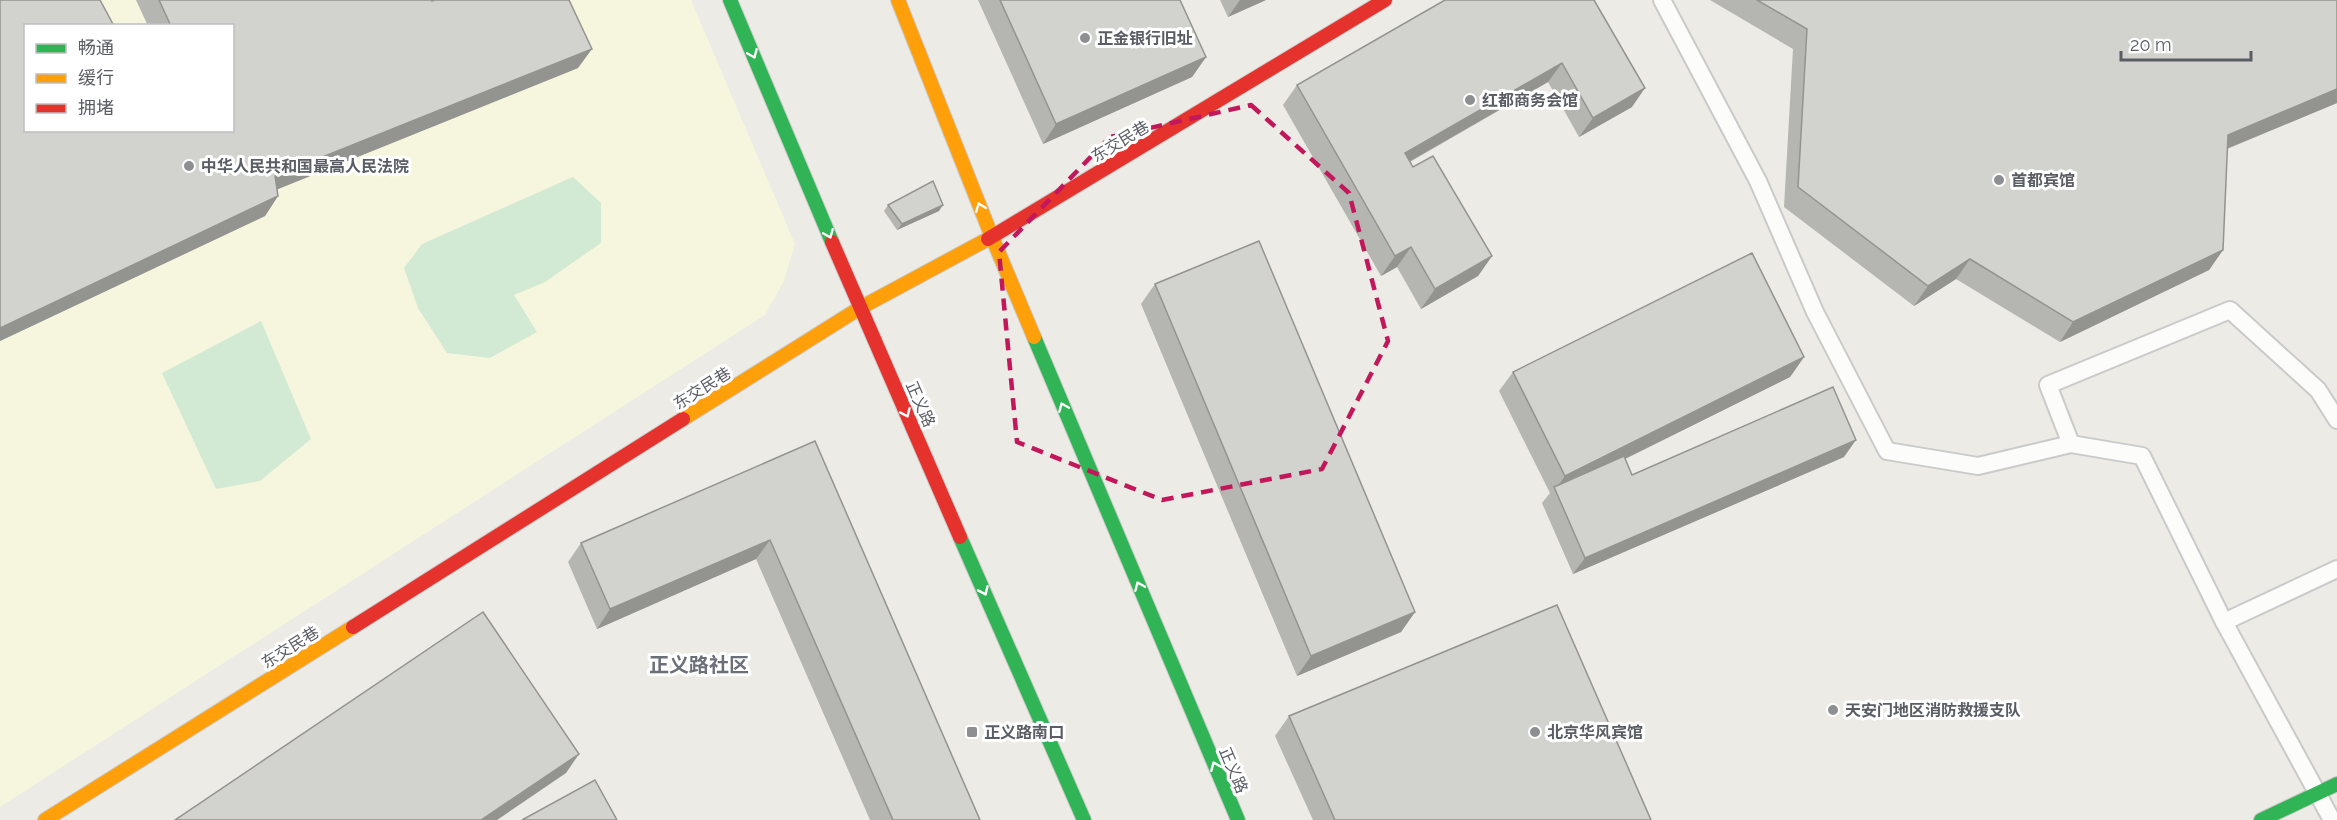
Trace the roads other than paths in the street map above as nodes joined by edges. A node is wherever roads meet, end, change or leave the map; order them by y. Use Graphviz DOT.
graph roads {
  1 [pos="730,0"];
  2 [pos="898,0"];
  3 [pos="1385,0"];
  4 [pos="1662,0"];
  5 [pos="992,237"];
  6 [pos="860,308"];
  7 [pos="2337,420"];
  8 [pos="2071,444"];
  9 [pos="2337,569"];
  10 [pos="2224,622"];
  11 [pos="2337,784"];
  12 [pos="2317,794"];
  13 [pos="45,820"];
  14 [pos="1084,820"];
  15 [pos="1238,820"];
  16 [pos="2261,820"];
  17 [pos="2332,820"];
  1 -- 6 [label="street, 正义路, one-way"];
  5 -- 2 [label="street, 正义路, one-way"];
  3 -- 5 [label="street, 东交民巷"];
  4 -- 8 [label="lane"];
  5 -- 6 [label="street, 东交民巷"];
  15 -- 5 [label="street, 正义路, one-way"];
  6 -- 13 [label="street, 东交民巷"];
  6 -- 14 [label="street, 正义路, one-way"];
  7 -- 8 [label="lane"];
  8 -- 10 [label="lane"];
  9 -- 10 [label="lane"];
  10 -- 12 [label="lane"];
  11 -- 12 [label="street"];
  12 -- 16 [label="street"];
  12 -- 17 [label="lane"];
}
